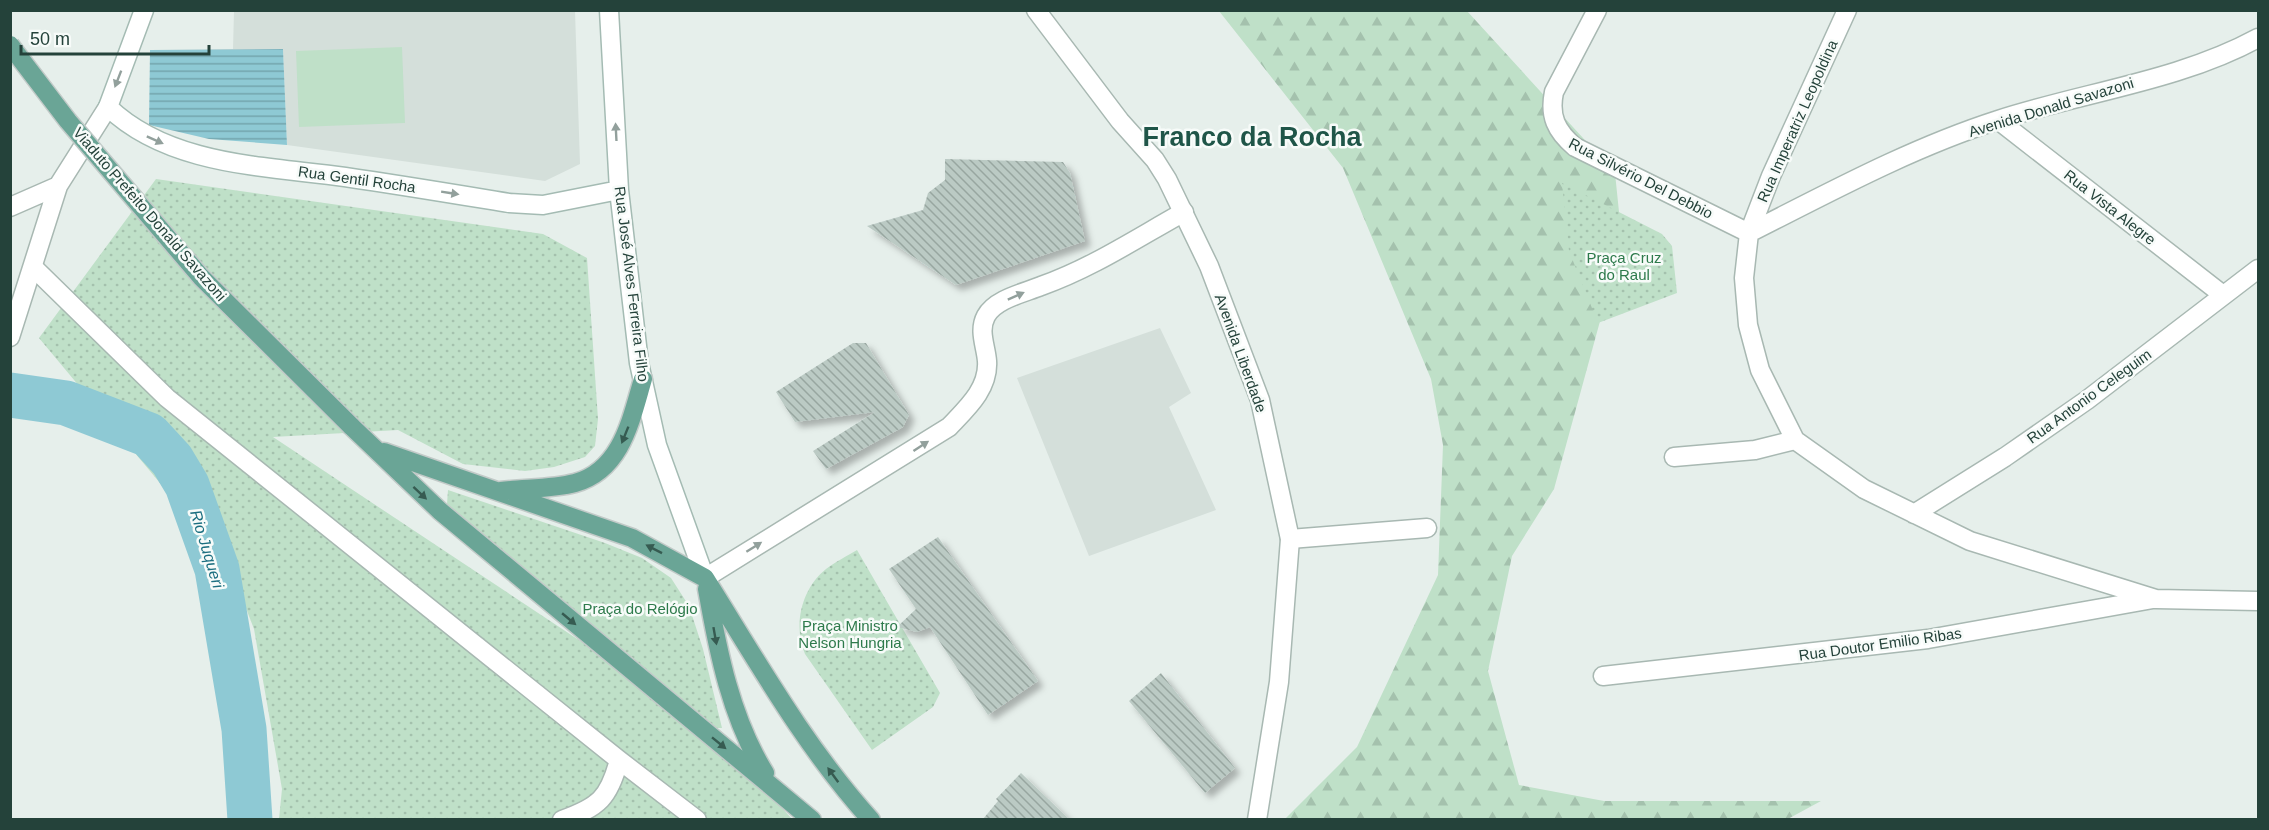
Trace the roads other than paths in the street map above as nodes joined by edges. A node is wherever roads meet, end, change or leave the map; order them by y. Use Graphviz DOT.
graph roads {
  1 [pos="144,10"];
  2 [pos="609,10"];
  3 [pos="1035,10"];
  4 [pos="1597,10"];
  5 [pos="1847,10"];
  6 [pos="2259,38"];
  7 [pos="10,45"];
  8 [pos="108,107"];
  9 [pos="1998,120"];
  10 [pos="58,186"];
  11 [pos="619,190"];
  12 [pos="10,207"];
  13 [pos="1184,212"];
  14 [pos="1749,233"];
  15 [pos="33,267"];
  16 [pos="2259,269"];
  17 [pos="2223,295"];
  18 [pos="10,336"];
  19 [pos="643,379"];
  20 [pos="1795,440"];
  21 [pos="380,450"];
  22 [pos="1674,458"];
  23 [pos="495,492"];
  24 [pos="1914,514"];
  25 [pos="1427,528"];
  26 [pos="1290,539"];
  27 [pos="705,578"];
  28 [pos="2156,599"];
  29 [pos="2259,601"];
  30 [pos="1603,676"];
  31 [pos="619,760"];
  32 [pos="772,784"];
  33 [pos="561,819"];
  34 [pos="697,819"];
  35 [pos="812,819"];
  36 [pos="871,819"];
  37 [pos="1257,819"];
  1 -- 8 [label="street, one-way"];
  11 -- 2 [label="street, Rua José Alves Ferreira Filho, one-way"];
  3 -- 13 [label="street, Avenida Liberdade"];
  4 -- 14 [label="street, Rua Silvério Del Debbio"];
  5 -- 14 [label="street, Rua Imperatriz Leopoldina"];
  6 -- 9 [label="street, Avenida Donald Savazoni"];
  7 -- 21 [label="main road, Viaduto Prefeito Donald Savazoni, bridge"];
  8 -- 10 [label="street"];
  8 -- 11 [label="street, Rua Gentil Rocha, one-way"];
  9 -- 14 [label="street, Avenida Donald Savazoni"];
  9 -- 17 [label="street, Rua Vista Alegre"];
  10 -- 12 [label="street"];
  10 -- 15 [label="street"];
  11 -- 19 [label="street, Rua José Alves Ferreira Filho"];
  13 -- 26 [label="street, Avenida Liberdade"];
  27 -- 13 [label="street, one-way"];
  14 -- 20 [label="street, Rua Imperatriz Leopoldina"];
  15 -- 18 [label="street"];
  15 -- 31 [label="street"];
  16 -- 17 [label="street, Rua Antonio Celeguim"];
  17 -- 24 [label="street, Rua Antonio Celeguim"];
  19 -- 23 [label="main road, one-way"];
  19 -- 27 [label="street, Rua José Alves Ferreira Filho"];
  20 -- 22 [label="street"];
  20 -- 24 [label="street"];
  21 -- 23 [label="main road"];
  21 -- 32 [label="main road, one-way"];
  27 -- 23 [label="main road, one-way"];
  24 -- 28 [label="street"];
  25 -- 26 [label="street"];
  26 -- 37 [label="street, Avenida Liberdade"];
  27 -- 32 [label="main road, one-way"];
  36 -- 27 [label="main road, Rua José Alves Ferreira Filho, one-way"];
  28 -- 29 [label="street"];
  28 -- 30 [label="street, Rua Doutor Emilio Ribas"];
  31 -- 33 [label="street"];
  31 -- 34 [label="street"];
  32 -- 35 [label="main road"];
}
